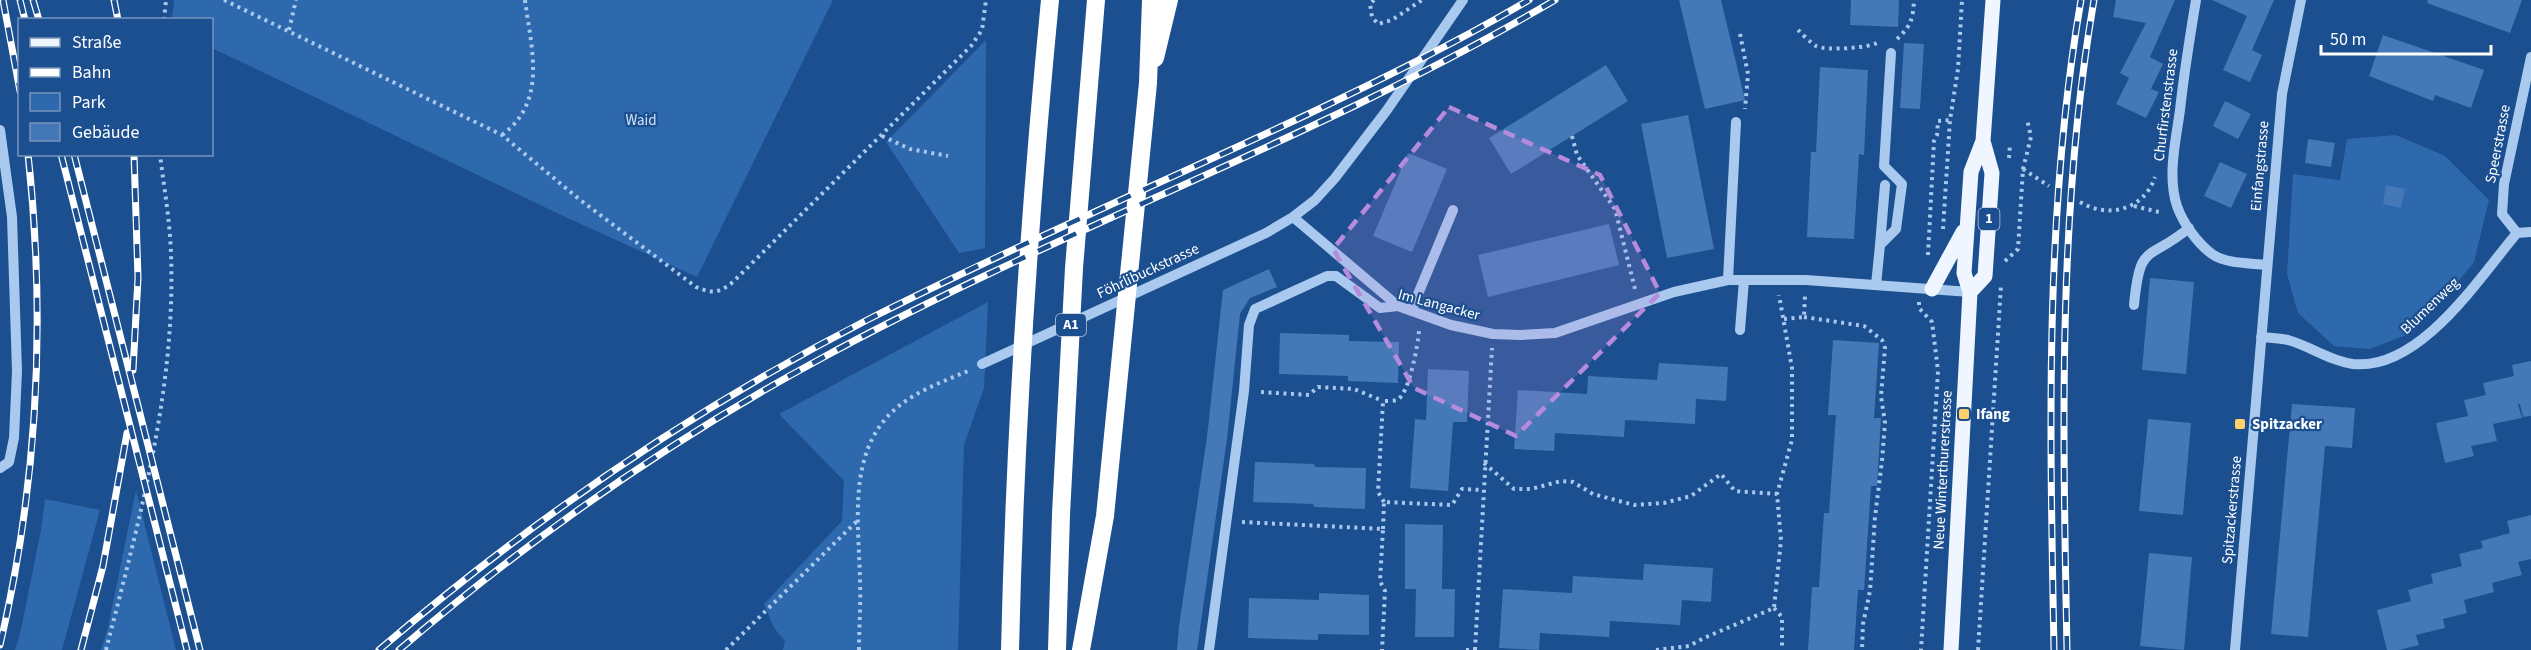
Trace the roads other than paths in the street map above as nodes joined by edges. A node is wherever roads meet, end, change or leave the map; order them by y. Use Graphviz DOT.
graph roads {
  1 [pos="1050,0"];
  2 [pos="1096,0"];
  3 [pos="1151,0"];
  4 [pos="1169,0"];
  5 [pos="1463,0"];
  6 [pos="1993,0"];
  7 [pos="2196,0"];
  8 [pos="2301,0"];
  9 [pos="1891,48"];
  10 [pos="2531,57"];
  11 [pos="1148,83"];
  12 [pos="1736,122"];
  13 [pos="0,130"];
  14 [pos="1983,141"];
  15 [pos="1885,185"];
  16 [pos="1453,210"];
  17 [pos="1293,217"];
  18 [pos="1967,224"];
  19 [pos="2189,228"];
  20 [pos="2531,232"];
  21 [pos="2517,233"];
  22 [pos="1880,245"];
  23 [pos="2266,264"];
  24 [pos="1728,280"];
  25 [pos="1744,280"];
  26 [pos="1876,285"];
  27 [pos="1926,289"];
  28 [pos="1970,292"];
  29 [pos="2134,305"];
  30 [pos="1398,306"];
  31 [pos="1416,313"];
  32 [pos="1740,330"];
  33 [pos="2261,337"];
  34 [pos="982,364"];
  35 [pos="0,468"];
  36 [pos="1010,650"];
  37 [pos="1057,650"];
  38 [pos="1081,650"];
  39 [pos="1209,650"];
  40 [pos="1951,650"];
  41 [pos="2235,650"];
  1 -- 36 [label="highway"];
  2 -- 37 [label="highway, A1"];
  3 -- 11 [label="highway"];
  4 -- 11 [label="highway"];
  5 -- 17 [label="street, Föhrlibuckstrasse"];
  6 -- 14 [label="main road, Neue Winterthurerstrasse / 1"];
  7 -- 19 [label="street, Churfirstenstrasse"];
  8 -- 23 [label="street, Einfangstrasse"];
  9 -- 22 [label="street"];
  10 -- 21 [label="street, Speerstrasse"];
  11 -- 38 [label="highway"];
  12 -- 24 [label="street"];
  13 -- 35 [label="street"];
  14 -- 18 [label="main road, Neue Winterthurerstrasse / 1"];
  14 -- 28 [label="main road, Neue Winterthurerstrasse / 1"];
  15 -- 22 [label="street"];
  16 -- 31 [label="street"];
  17 -- 30 [label="street"];
  17 -- 34 [label="street, Föhrlibuckstrasse"];
  18 -- 27 [label="main road"];
  18 -- 28 [label="main road, Neue Winterthurerstrasse / 1"];
  19 -- 23 [label="street, Churfirstenstrasse"];
  19 -- 29 [label="street"];
  20 -- 21 [label="street"];
  21 -- 33 [label="street, Blumenweg"];
  22 -- 26 [label="street"];
  23 -- 33 [label="street, Einfangstrasse"];
  24 -- 25 [label="street, Im Langacker"];
  24 -- 31 [label="street, Im Langacker"];
  25 -- 26 [label="street, Im Langacker"];
  25 -- 32 [label="street"];
  26 -- 27 [label="street, Im Langacker"];
  27 -- 28 [label="street, Im Langacker"];
  28 -- 40 [label="main road, Neue Winterthurerstrasse / 1"];
  30 -- 31 [label="street, Im Langacker"];
  30 -- 39 [label="street, Im Langacker"];
  33 -- 41 [label="street, Spitzackerstrasse"];
}
